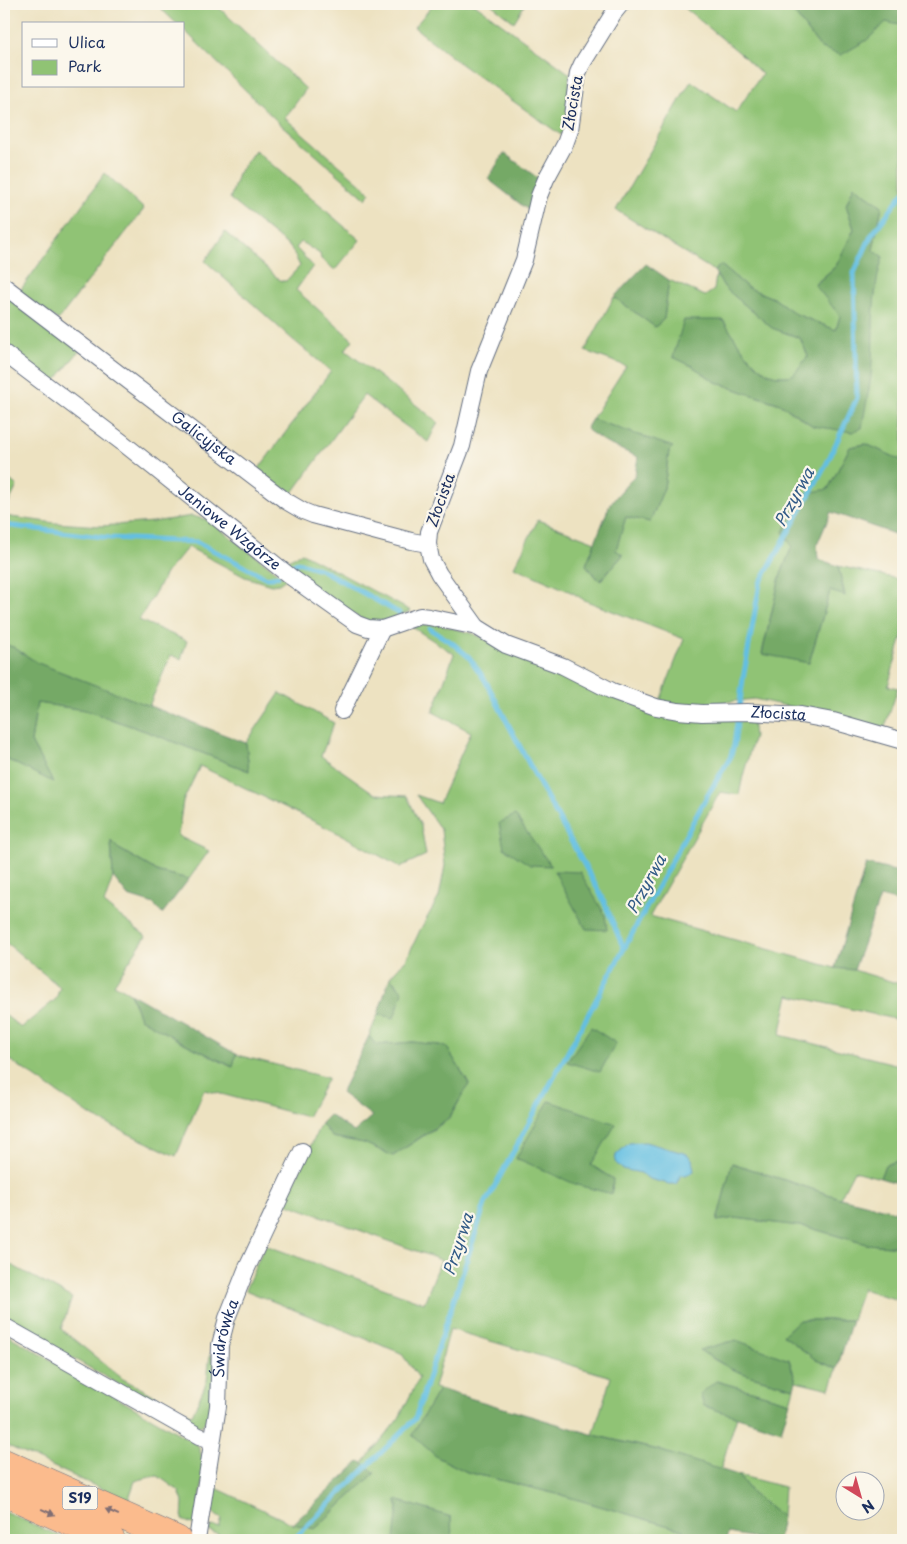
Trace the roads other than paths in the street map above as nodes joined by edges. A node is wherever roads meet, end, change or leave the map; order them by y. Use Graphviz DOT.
graph roads {
  1 [pos="621,4"];
  2 [pos="4,286"];
  3 [pos="4,353"];
  4 [pos="428,544"];
  5 [pos="477,627"];
  6 [pos="382,629"];
  7 [pos="342,711"];
  8 [pos="903,741"];
  9 [pos="302,1151"];
  10 [pos="4,1326"];
  11 [pos="212,1440"];
  12 [pos="4,1463"];
  13 [pos="4,1492"];
  14 [pos="167,1536"];
  15 [pos="111,1540"];
  16 [pos="197,1540"];
  1 -- 4 [label="street, Złocista"];
  2 -- 4 [label="street, Galicyjska"];
  3 -- 6 [label="street, Janiowe Wzgórze"];
  4 -- 5 [label="street, Złocista"];
  5 -- 6 [label="street, Janiowe Wzgórze"];
  5 -- 8 [label="street, Złocista"];
  6 -- 7 [label="street"];
  9 -- 11 [label="street, Świdrówka"];
  10 -- 11 [label="street"];
  11 -- 16 [label="street, Świdrówka"];
  14 -- 12 [label="highway, S19, one-way"];
  13 -- 15 [label="highway, S19, one-way"];
}
